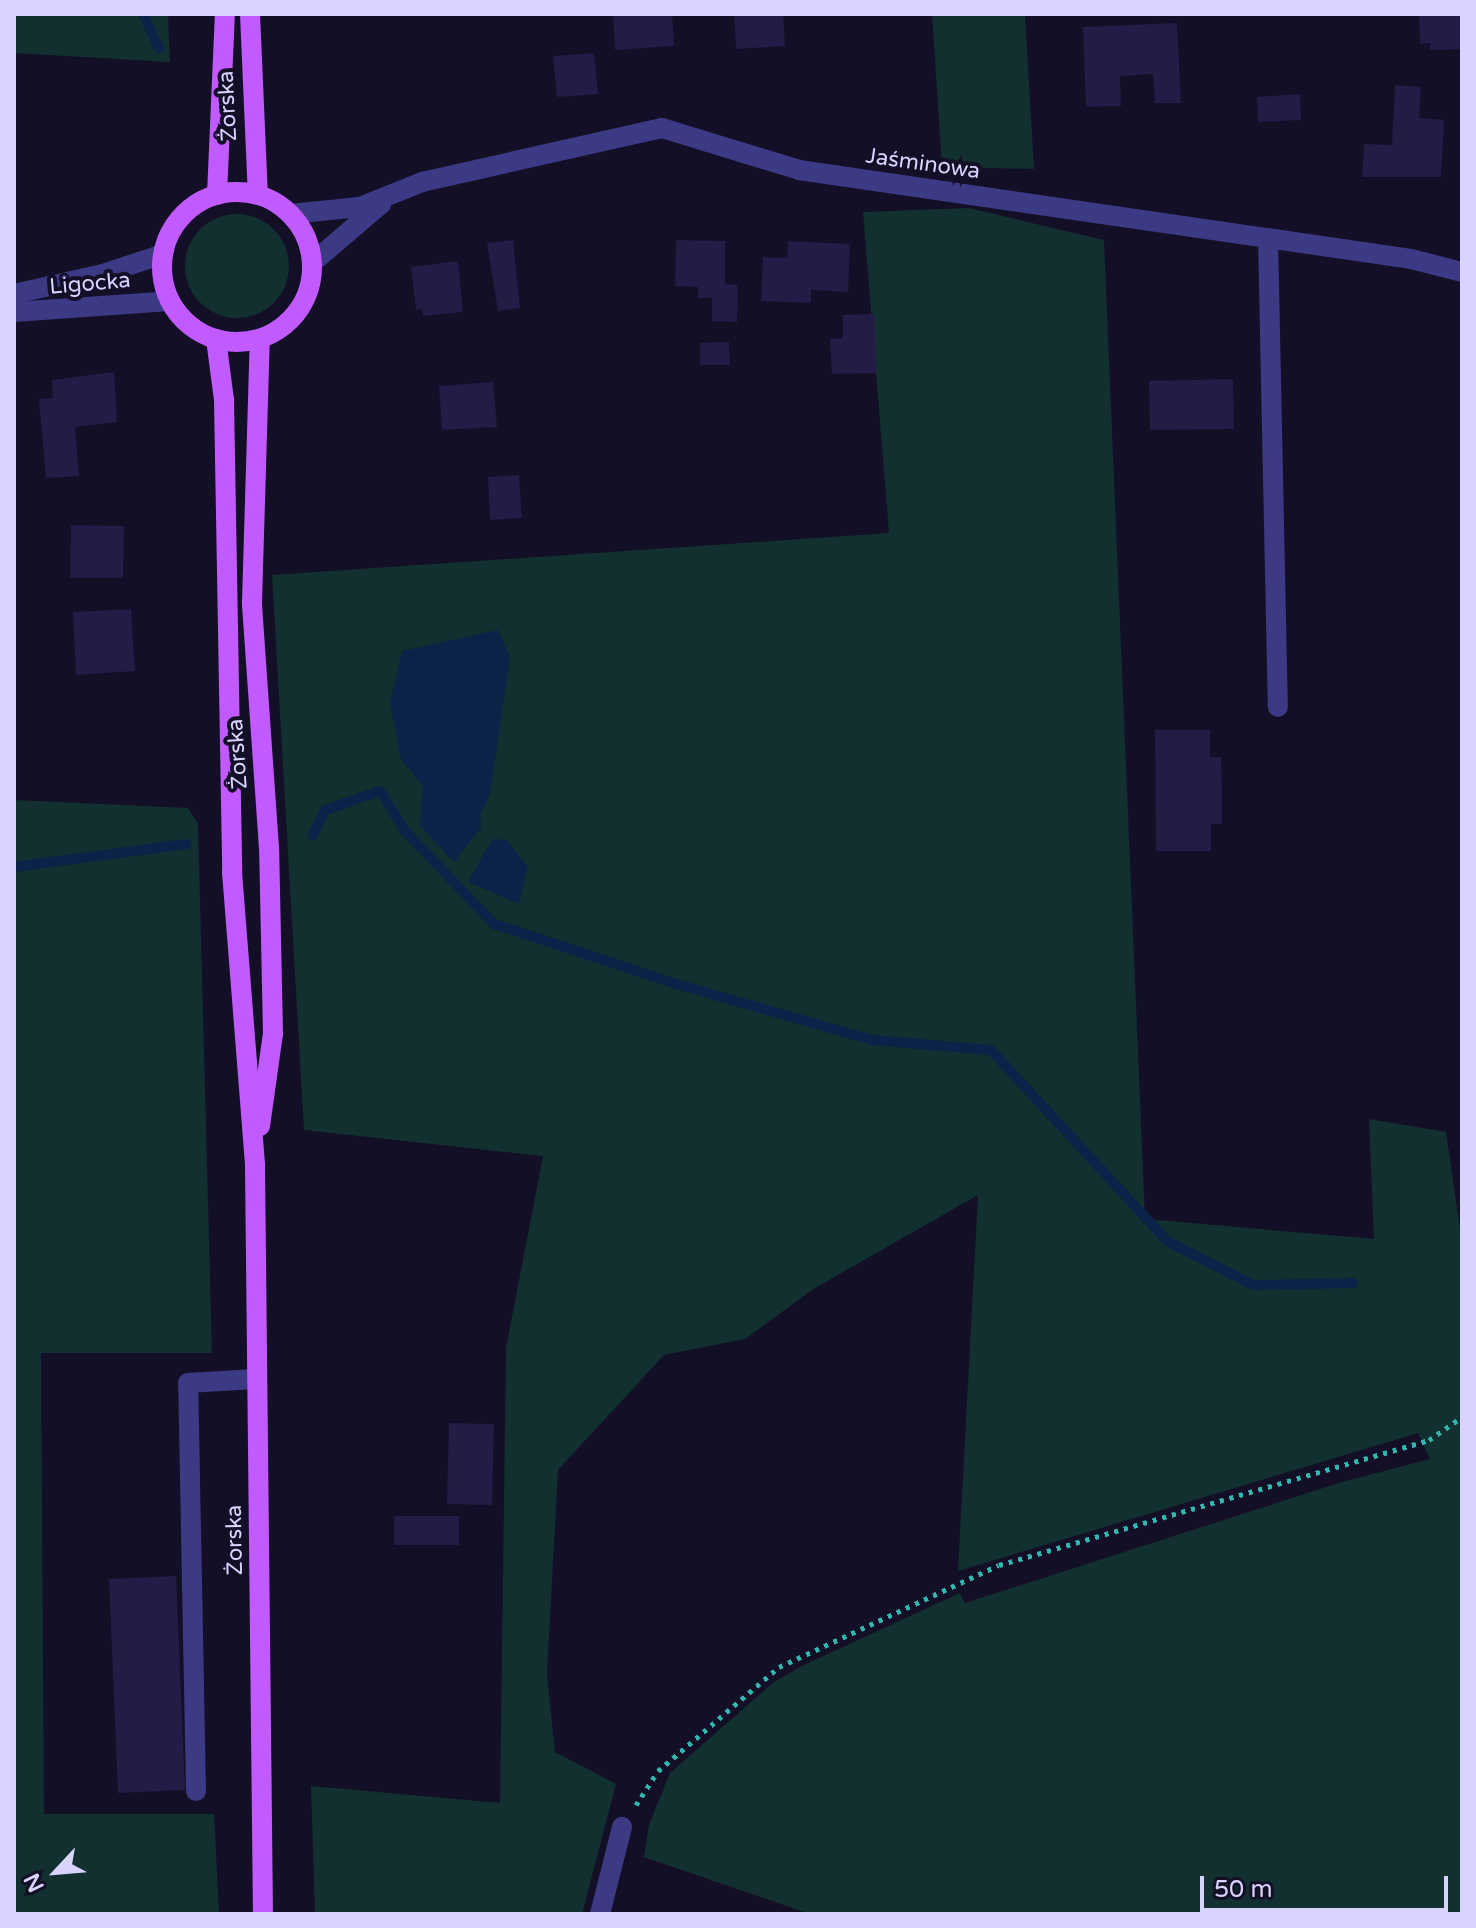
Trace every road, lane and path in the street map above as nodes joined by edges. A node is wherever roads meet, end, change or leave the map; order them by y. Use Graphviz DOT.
graph roads {
  1 [pos="225,14"];
  2 [pos="250,14"];
  3 [pos="217,195"];
  4 [pos="258,195"];
  5 [pos="387,199"];
  6 [pos="290,214"];
  7 [pos="1268,238"];
  8 [pos="163,254"];
  9 [pos="312,263"];
  10 [pos="1462,272"];
  11 [pos="14,294"];
  12 [pos="170,301"];
  13 [pos="14,312"];
  14 [pos="216,339"];
  15 [pos="260,339"];
  16 [pos="1278,707"];
  17 [pos="255,1166"];
  18 [pos="257,1379"];
  19 [pos="1462,1417"];
  20 [pos="196,1791"];
  21 [pos="622,1827"];
  22 [pos="263,1914"];
  23 [pos="600,1914"];
  1 -- 3 [label="main road, Żorska"];
  2 -- 4 [label="main road, Żorska"];
  3 -- 4 [label="main road"];
  3 -- 8 [label="main road"];
  4 -- 6 [label="main road"];
  5 -- 6 [label="street, Jaśminowa"];
  5 -- 7 [label="street, Jaśminowa"];
  5 -- 9 [label="street, Jaśminowa"];
  6 -- 9 [label="main road"];
  7 -- 10 [label="street, Jaśminowa"];
  7 -- 16 [label="street"];
  8 -- 11 [label="street, Ligocka"];
  8 -- 12 [label="main road"];
  9 -- 15 [label="main road"];
  12 -- 13 [label="street, Ligocka"];
  12 -- 14 [label="main road"];
  14 -- 15 [label="main road"];
  14 -- 17 [label="main road, Żorska"];
  15 -- 17 [label="main road, Żorska"];
  17 -- 18 [label="main road, Żorska"];
  18 -- 20 [label="street"];
  18 -- 22 [label="main road, Żorska"];
  19 -- 21 [label="path"];
  21 -- 23 [label="street"];
}
